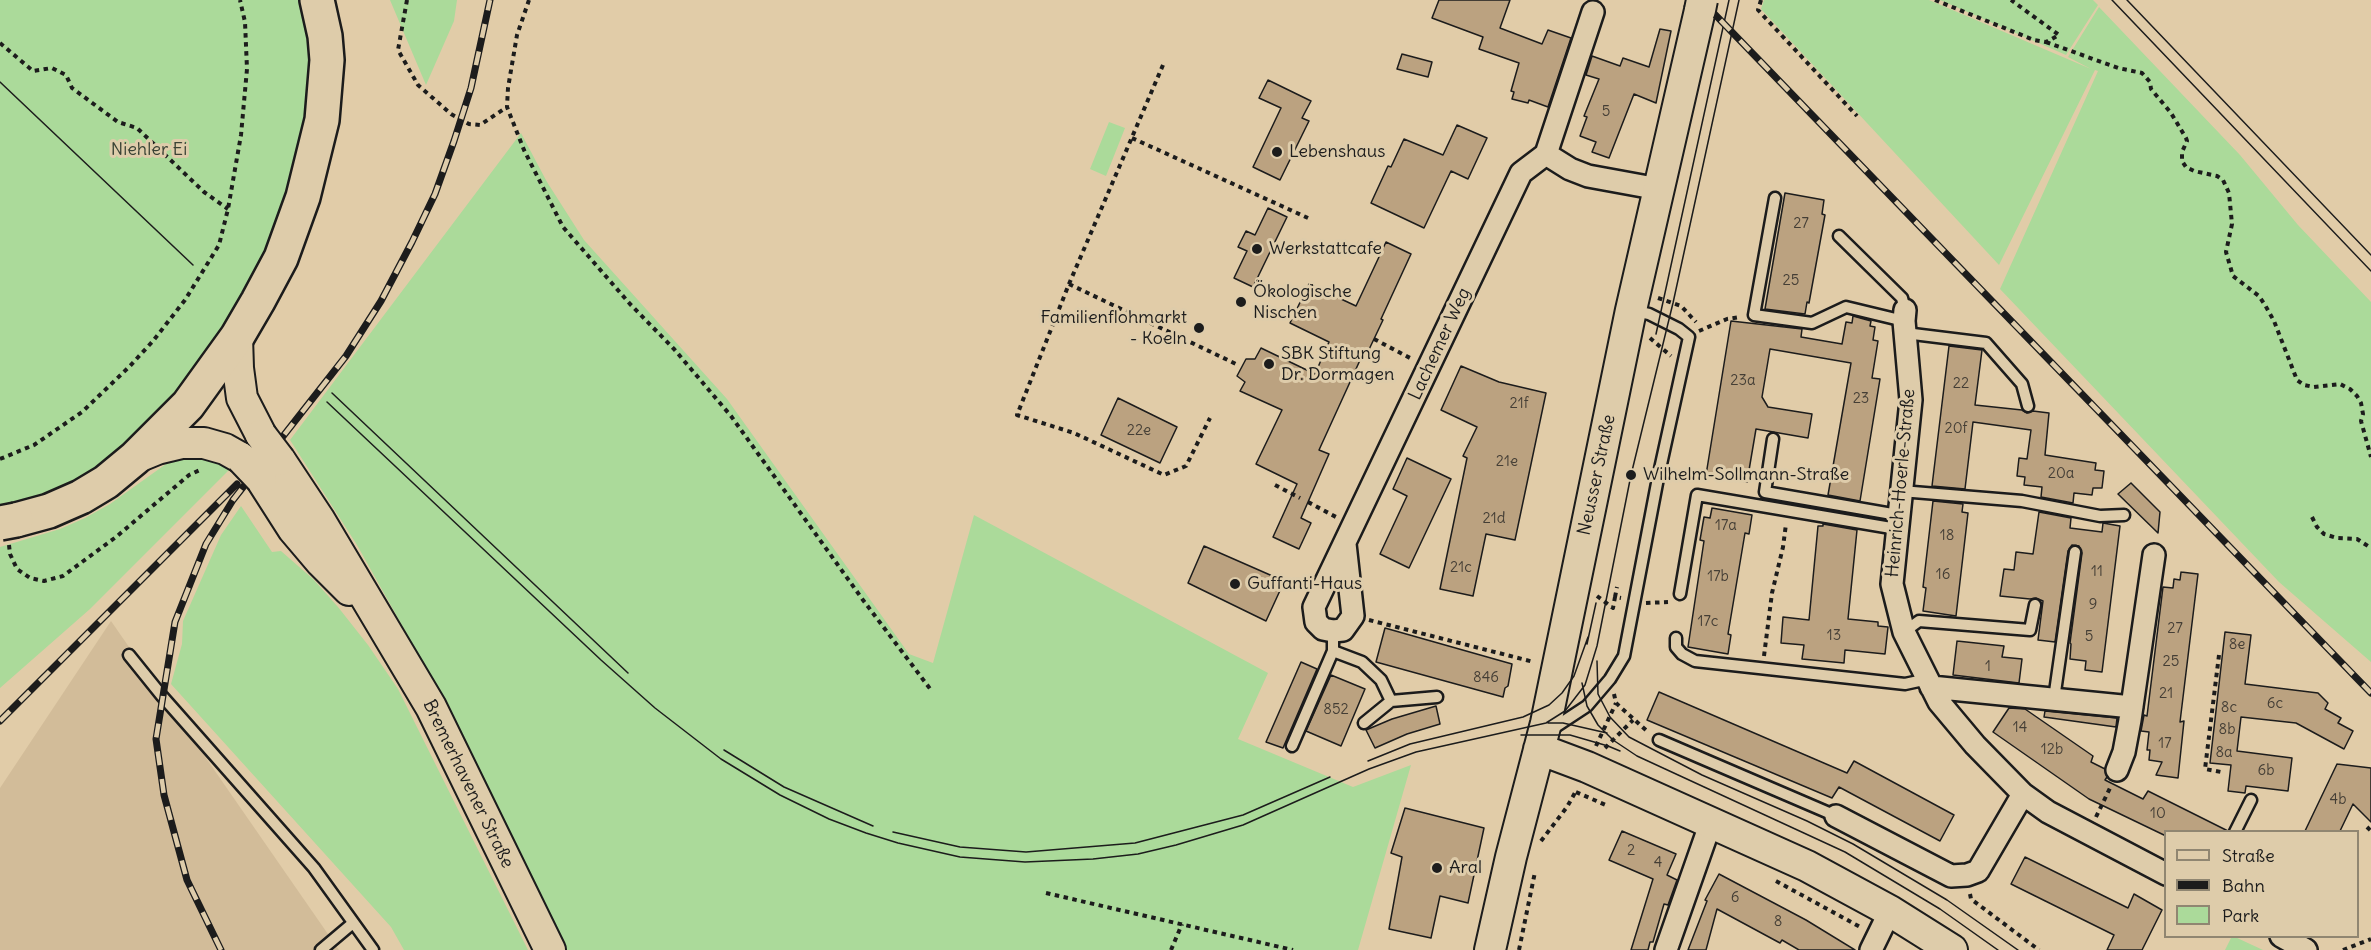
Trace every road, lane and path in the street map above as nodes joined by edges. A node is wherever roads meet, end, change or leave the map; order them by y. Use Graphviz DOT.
graph roads {
  1 [pos="240,0"];
  2 [pos="317,0"];
  3 [pos="407,0"];
  4 [pos="529,0"];
  5 [pos="1761,0"];
  6 [pos="1935,0"];
  7 [pos="2011,0"];
  8 [pos="1701,5"];
  9 [pos="1593,6"];
  10 [pos="2046,42"];
  11 [pos="0,43"];
  12 [pos="1163,65"];
  13 [pos="507,107"];
  14 [pos="1857,116"];
  15 [pos="1132,138"];
  16 [pos="1546,154"];
  17 [pos="1659,189"];
  18 [pos="1775,198"];
  19 [pos="228,209"];
  20 [pos="1308,218"];
  21 [pos="1839,236"];
  22 [pos="1070,284"];
  23 [pos="1643,314"];
  24 [pos="1754,315"];
  25 [pos="1904,321"];
  26 [pos="237,337"];
  27 [pos="1374,339"];
  28 [pos="1668,355"];
  29 [pos="1236,364"];
  30 [pos="1429,368"];
  31 [pos="2028,406"];
  32 [pos="1210,418"];
  33 [pos="1773,439"];
  34 [pos="2371,457"];
  35 [pos="135,458"];
  36 [pos="0,459"];
  37 [pos="260,466"];
  38 [pos="211,469"];
  39 [pos="1275,485"];
  40 [pos="1901,491"];
  41 [pos="1300,498"];
  42 [pos="1308,502"];
  43 [pos="1787,510"];
  44 [pos="2124,515"];
  45 [pos="2312,517"];
  46 [pos="8,521"];
  47 [pos="1897,522"];
  48 [pos="1350,535"];
  49 [pos="2371,548"];
  50 [pos="2074,552"];
  51 [pos="2154,555"];
  52 [pos="44,581"];
  53 [pos="1617,587"];
  54 [pos="1680,594"];
  55 [pos="1615,597"];
  56 [pos="1634,601"];
  57 [pos="2035,605"];
  58 [pos="1353,616"];
  59 [pos="1904,632"];
  60 [pos="1676,638"];
  61 [pos="1333,641"];
  62 [pos="129,655"];
  63 [pos="2219,655"];
  64 [pos="1534,662"];
  65 [pos="1763,669"];
  66 [pos="1929,683"];
  67 [pos="931,690"];
  68 [pos="1437,697"];
  69 [pos="2054,699"];
  70 [pos="1391,701"];
  71 [pos="1616,703"];
  72 [pos="2132,707"];
  73 [pos="1364,723"];
  74 [pos="1659,740"];
  75 [pos="1541,742"];
  76 [pos="1292,746"];
  77 [pos="2117,770"];
  78 [pos="2222,772"];
  79 [pos="2023,794"];
  80 [pos="2252,800"];
  81 [pos="1616,809"];
  82 [pos="1836,816"];
  83 [pos="1712,822"];
  84 [pos="2367,827"];
  85 [pos="2236,830"];
  86 [pos="2371,831"];
  87 [pos="2087,833"];
  88 [pos="1540,843"];
  89 [pos="1536,864"];
  90 [pos="2164,873"];
  91 [pos="1966,875"];
  92 [pos="1765,876"];
  93 [pos="1046,893"];
  94 [pos="353,922"];
  95 [pos="1182,924"];
  96 [pos="1880,933"];
  97 [pos="2285,938"];
  98 [pos="2371,939"];
  99 [pos="321,950"];
  100 [pos="373,950"];
  101 [pos="550,950"];
  102 [pos="1172,950"];
  103 [pos="1293,950"];
  104 [pos="1490,950"];
  105 [pos="1519,950"];
  106 [pos="1666,950"];
  107 [pos="1953,950"];
  108 [pos="2038,950"];
  109 [pos="2306,950"];
  110 [pos="2343,950"];
  1 -- 19 [label="path"];
  2 -- 26 [label="highway"];
  3 -- 13 [label="path"];
  4 -- 13 [label="path"];
  5 -- 14 [label="path"];
  6 -- 10 [label="path"];
  7 -- 10 [label="path"];
  8 -- 17 [label="main road, Neusser Straße"];
  9 -- 16 [label="street"];
  10 -- 34 [label="path"];
  11 -- 19 [label="path"];
  12 -- 15 [label="path"];
  13 -- 67 [label="path"];
  15 -- 20 [label="path"];
  15 -- 22 [label="path"];
  16 -- 17 [label="street"];
  16 -- 30 [label="street, Lachemer Weg"];
  17 -- 23 [label="main road, Neusser Straße"];
  18 -- 24 [label="lane"];
  19 -- 36 [label="path"];
  21 -- 25 [label="lane"];
  22 -- 29 [label="path"];
  22 -- 32 [label="path"];
  23 -- 24 [label="path"];
  23 -- 28 [label="path"];
  23 -- 56 [label="lane"];
  23 -- 75 [label="main road, Neusser Straße"];
  24 -- 25 [label="lane"];
  25 -- 31 [label="lane"];
  25 -- 40 [label="street, Heinrich-Hoerle-Straße"];
  26 -- 35 [label="highway"];
  26 -- 37 [label="main road, Bremerhavener Straße, bridge"];
  27 -- 30 [label="path"];
  30 -- 48 [label="street, Lachemer Weg"];
  33 -- 47 [label="lane"];
  35 -- 37 [label="main road"];
  35 -- 46 [label="highway"];
  37 -- 101 [label="main road, Bremerhavener Straße"];
  38 -- 52 [label="path"];
  39 -- 41 [label="path"];
  40 -- 44 [label="lane"];
  40 -- 47 [label="street, Heinrich-Hoerle-Straße"];
  42 -- 48 [label="path"];
  43 -- 47 [label="lane"];
  43 -- 54 [label="lane"];
  43 -- 65 [label="path"];
  45 -- 49 [label="path"];
  47 -- 59 [label="street, Heinrich-Hoerle-Straße"];
  48 -- 58 [label="street"];
  48 -- 61 [label="street, Lachemer Weg"];
  50 -- 69 [label="lane"];
  51 -- 72 [label="street"];
  53 -- 55 [label="path"];
  54 -- 56 [label="path"];
  56 -- 75 [label="lane"];
  57 -- 59 [label="lane"];
  58 -- 61 [label="street"];
  58 -- 64 [label="path"];
  59 -- 66 [label="street, Heinrich-Hoerle-Straße"];
  60 -- 65 [label="lane"];
  61 -- 70 [label="lane"];
  61 -- 76 [label="lane"];
  62 -- 94 [label="lane"];
  63 -- 78 [label="path"];
  65 -- 66 [label="lane"];
  66 -- 69 [label="street"];
  66 -- 79 [label="street, Heinrich-Hoerle-Straße"];
  68 -- 70 [label="lane"];
  69 -- 72 [label="street"];
  70 -- 73 [label="lane"];
  71 -- 74 [label="path"];
  72 -- 77 [label="street"];
  74 -- 82 [label="lane"];
  75 -- 83 [label="main road"];
  75 -- 104 [label="main road, Neusser Straße"];
  77 -- 87 [label="path"];
  79 -- 87 [label="street, Heinrich-Hoerle-Straße"];
  79 -- 91 [label="street"];
  80 -- 85 [label="lane"];
  81 -- 88 [label="path"];
  82 -- 91 [label="street"];
  83 -- 96 [label="main road"];
  83 -- 106 [label="street"];
  84 -- 86 [label="path"];
  87 -- 90 [label="street, Heinrich-Hoerle-Straße"];
  89 -- 105 [label="path"];
  91 -- 108 [label="path"];
  92 -- 96 [label="path"];
  93 -- 95 [label="path"];
  94 -- 99 [label="lane"];
  94 -- 100 [label="lane"];
  95 -- 102 [label="path"];
  95 -- 103 [label="path"];
  96 -- 107 [label="main road"];
  97 -- 109 [label="street"];
  98 -- 110 [label="path"];
}
